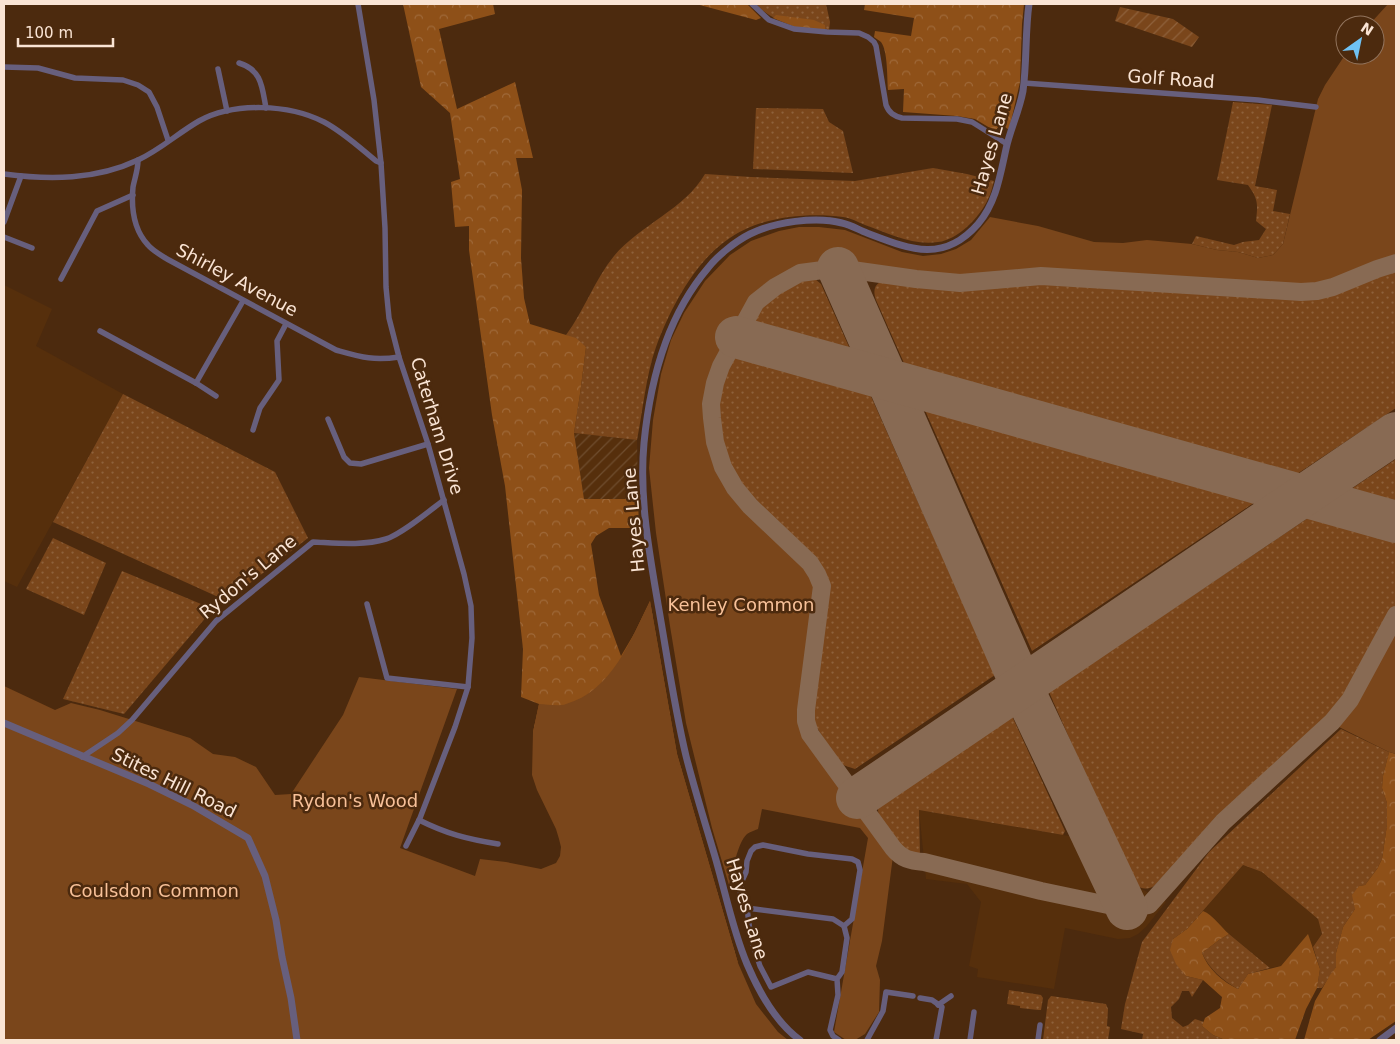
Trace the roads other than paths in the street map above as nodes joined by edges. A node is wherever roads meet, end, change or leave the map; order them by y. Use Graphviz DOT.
graph roads {
  1 [pos="358,4"];
  2 [pos="752,4"];
  3 [pos="1029,4"];
  4 [pos="239,63"];
  5 [pos="4,67"];
  6 [pos="218,69"];
  7 [pos="1024,83"];
  8 [pos="1316,107"];
  9 [pos="266,108"];
  10 [pos="227,111"];
  11 [pos="168,140"];
  12 [pos="1007,144"];
  13 [pos="138,160"];
  14 [pos="382,162"];
  15 [pos="4,174"];
  16 [pos="21,176"];
  17 [pos="133,195"];
  18 [pos="4,222"];
  19 [pos="4,237"];
  20 [pos="32,248"];
  21 [pos="61,279"];
  22 [pos="243,301"];
  23 [pos="286,324"];
  24 [pos="100,331"];
  25 [pos="399,356"];
  26 [pos="196,383"];
  27 [pos="216,396"];
  28 [pos="328,419"];
  29 [pos="253,430"];
  30 [pos="428,444"];
  31 [pos="444,500"];
  32 [pos="367,604"];
  33 [pos="468,687"];
  34 [pos="4,724"];
  35 [pos="82,757"];
  36 [pos="419,820"];
  37 [pos="498,844"];
  38 [pos="406,846"];
  39 [pos="747,908"];
  40 [pos="844,926"];
  41 [pos="837,979"];
  42 [pos="914,996"];
  43 [pos="951,996"];
  44 [pos="920,998"];
  45 [pos="938,1004"];
  46 [pos="974,1012"];
  47 [pos="1040,1024"];
  48 [pos="1396,1028"];
  49 [pos="296,1040"];
  50 [pos="800,1040"];
  51 [pos="839,1040"];
  52 [pos="867,1040"];
  53 [pos="936,1040"];
  54 [pos="970,1040"];
  55 [pos="1038,1040"];
  56 [pos="1380,1040"];
  1 -- 14 [label="street, Caterham Drive"];
  2 -- 12 [label="street"];
  3 -- 7 [label="street, Hayes Lane"];
  4 -- 9 [label="street"];
  5 -- 11 [label="street"];
  6 -- 10 [label="street"];
  7 -- 8 [label="street, Golf Road"];
  7 -- 12 [label="street, Hayes Lane"];
  9 -- 10 [label="street"];
  9 -- 14 [label="street"];
  10 -- 11 [label="street"];
  11 -- 13 [label="street"];
  12 -- 50 [label="street, Hayes Lane"];
  13 -- 16 [label="street"];
  13 -- 17 [label="street, Shirley Avenue"];
  14 -- 25 [label="street, Caterham Drive"];
  15 -- 16 [label="street"];
  16 -- 18 [label="street"];
  17 -- 21 [label="street"];
  17 -- 22 [label="street, Shirley Avenue"];
  19 -- 20 [label="street"];
  22 -- 23 [label="street, Shirley Avenue"];
  22 -- 26 [label="street"];
  23 -- 25 [label="street, Shirley Avenue"];
  23 -- 29 [label="street"];
  24 -- 26 [label="street"];
  25 -- 30 [label="street, Caterham Drive"];
  26 -- 27 [label="street"];
  28 -- 30 [label="street"];
  30 -- 31 [label="street, Caterham Drive"];
  31 -- 33 [label="street, Caterham Drive"];
  31 -- 35 [label="street, Rydon's Lane"];
  32 -- 33 [label="street"];
  33 -- 36 [label="street, Caterham Drive"];
  34 -- 35 [label="street, Stites Hill Road"];
  35 -- 49 [label="street, Stites Hill Road"];
  36 -- 37 [label="street"];
  36 -- 38 [label="street, Caterham Drive"];
  39 -- 40 [label="street"];
  39 -- 40 [label="street"];
  39 -- 41 [label="street"];
  40 -- 41 [label="street"];
  41 -- 51 [label="street"];
  42 -- 52 [label="street"];
  43 -- 45 [label="street"];
  44 -- 45 [label="street"];
  45 -- 53 [label="street"];
  46 -- 54 [label="street"];
  47 -- 55 [label="street"];
  48 -- 56 [label="street"];
}
